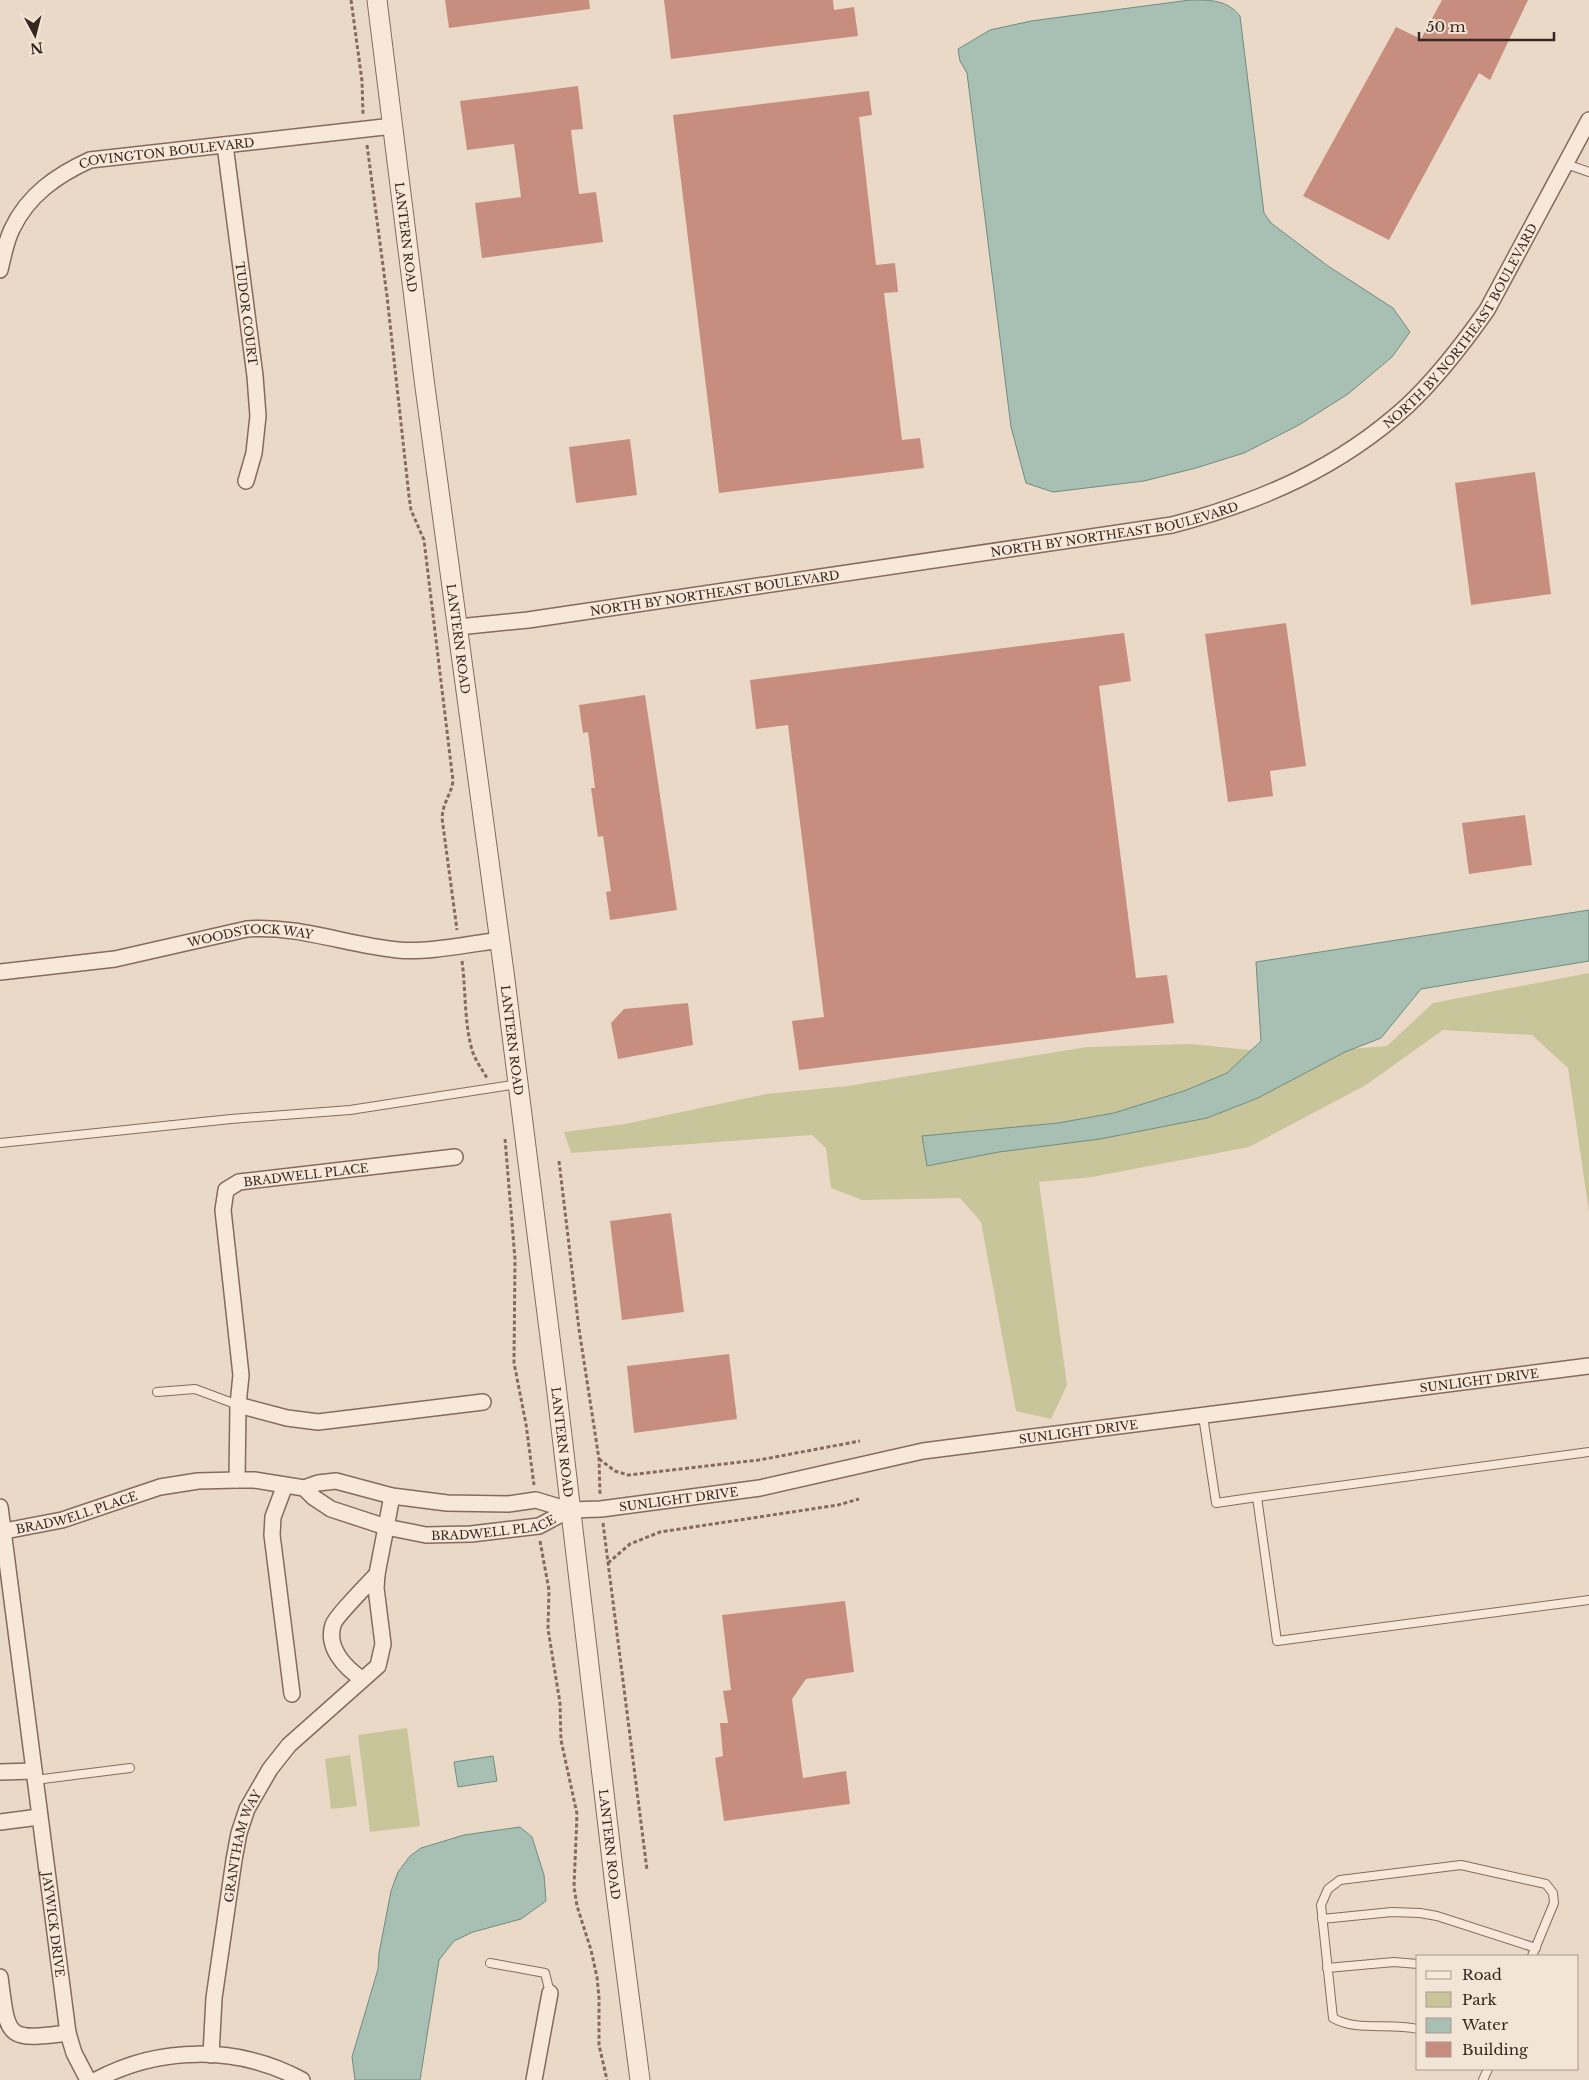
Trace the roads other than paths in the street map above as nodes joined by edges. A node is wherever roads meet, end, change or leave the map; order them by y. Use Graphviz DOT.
graph roads {
  1 [pos="377,0"];
  2 [pos="1589,120"];
  3 [pos="392,126"];
  4 [pos="225,145"];
  5 [pos="1566,164"];
  6 [pos="1589,172"];
  7 [pos="0,270"];
  8 [pos="246,481"];
  9 [pos="458,627"];
  10 [pos="500,940"];
  11 [pos="0,972"];
  12 [pos="518,1084"];
  13 [pos="0,1143"];
  14 [pos="455,1158"];
  15 [pos="1589,1366"];
  16 [pos="157,1392"];
  17 [pos="483,1402"];
  18 [pos="238,1406"];
  19 [pos="1203,1416"];
  20 [pos="1589,1452"];
  21 [pos="237,1480"];
  22 [pos="285,1485"];
  23 [pos="304,1488"];
  24 [pos="392,1496"];
  25 [pos="1257,1497"];
  26 [pos="0,1507"];
  27 [pos="570,1510"];
  28 [pos="386,1527"];
  29 [pos="2,1532"];
  30 [pos="376,1574"];
  31 [pos="5,1593"];
  32 [pos="1589,1600"];
  33 [pos="362,1679"];
  34 [pos="292,1694"];
  35 [pos="130,1768"];
  36 [pos="0,1772"];
  37 [pos="34,1776"];
  38 [pos="39,1816"];
  39 [pos="0,1822"];
  40 [pos="1322,1919"];
  41 [pos="1536,1948"];
  42 [pos="1532,1955"];
  43 [pos="490,1963"];
  44 [pos="1416,1964"];
  45 [pos="1327,1968"];
  46 [pos="0,1977"];
  47 [pos="550,1993"];
  48 [pos="1416,2028"];
  49 [pos="68,2033"];
  50 [pos="211,2055"];
  51 [pos="88,2080"];
  52 [pos="96,2080"];
  53 [pos="302,2080"];
  54 [pos="534,2080"];
  55 [pos="640,2080"];
  1 -- 3 [label="street, LANTERN ROAD"];
  2 -- 5 [label="street, NORTH BY NORTHEAST BOULEVARD"];
  3 -- 4 [label="street, COVINGTON BOULEVARD"];
  3 -- 9 [label="street, LANTERN ROAD"];
  4 -- 7 [label="street, COVINGTON BOULEVARD"];
  4 -- 8 [label="street, TUDOR COURT"];
  5 -- 6 [label="lane"];
  5 -- 9 [label="street, NORTH BY NORTHEAST BOULEVARD"];
  9 -- 10 [label="street, LANTERN ROAD"];
  10 -- 11 [label="street, WOODSTOCK WAY"];
  10 -- 12 [label="street, LANTERN ROAD"];
  12 -- 13 [label="lane"];
  12 -- 27 [label="street, LANTERN ROAD"];
  14 -- 18 [label="street, BRADWELL PLACE"];
  15 -- 19 [label="street, SUNLIGHT DRIVE"];
  16 -- 18 [label="lane"];
  17 -- 18 [label="street"];
  18 -- 21 [label="street, BRADWELL PLACE"];
  19 -- 25 [label="lane"];
  19 -- 27 [label="street, SUNLIGHT DRIVE"];
  20 -- 25 [label="lane"];
  21 -- 22 [label="street, BRADWELL PLACE"];
  21 -- 29 [label="street, BRADWELL PLACE"];
  22 -- 23 [label="street, BRADWELL PLACE"];
  22 -- 34 [label="street"];
  23 -- 24 [label="street, BRADWELL PLACE"];
  23 -- 28 [label="street, BRADWELL PLACE"];
  24 -- 27 [label="street, BRADWELL PLACE"];
  24 -- 28 [label="street, GRANTHAM WAY"];
  25 -- 32 [label="lane"];
  26 -- 29 [label="street, BRADWELL PLACE"];
  27 -- 28 [label="street, BRADWELL PLACE"];
  27 -- 55 [label="street, LANTERN ROAD"];
  28 -- 30 [label="street, GRANTHAM WAY"];
  29 -- 31 [label="street, BRADWELL PLACE"];
  30 -- 33 [label="street, GRANTHAM WAY"];
  30 -- 33 [label="street, GRANTHAM WAY"];
  31 -- 37 [label="street, BRADWELL PLACE"];
  33 -- 50 [label="street, GRANTHAM WAY"];
  35 -- 37 [label="lane"];
  36 -- 37 [label="street"];
  37 -- 38 [label="street, JAYWICK DRIVE"];
  38 -- 39 [label="street"];
  38 -- 49 [label="street, JAYWICK DRIVE"];
  40 -- 41 [label="lane"];
  40 -- 41 [label="lane"];
  40 -- 45 [label="lane"];
  41 -- 42 [label="lane"];
  43 -- 47 [label="lane"];
  44 -- 45 [label="lane"];
  45 -- 48 [label="lane"];
  46 -- 49 [label="street"];
  47 -- 54 [label="street"];
  49 -- 51 [label="street, JAYWICK DRIVE"];
  50 -- 52 [label="street"];
  50 -- 53 [label="street"];
}
